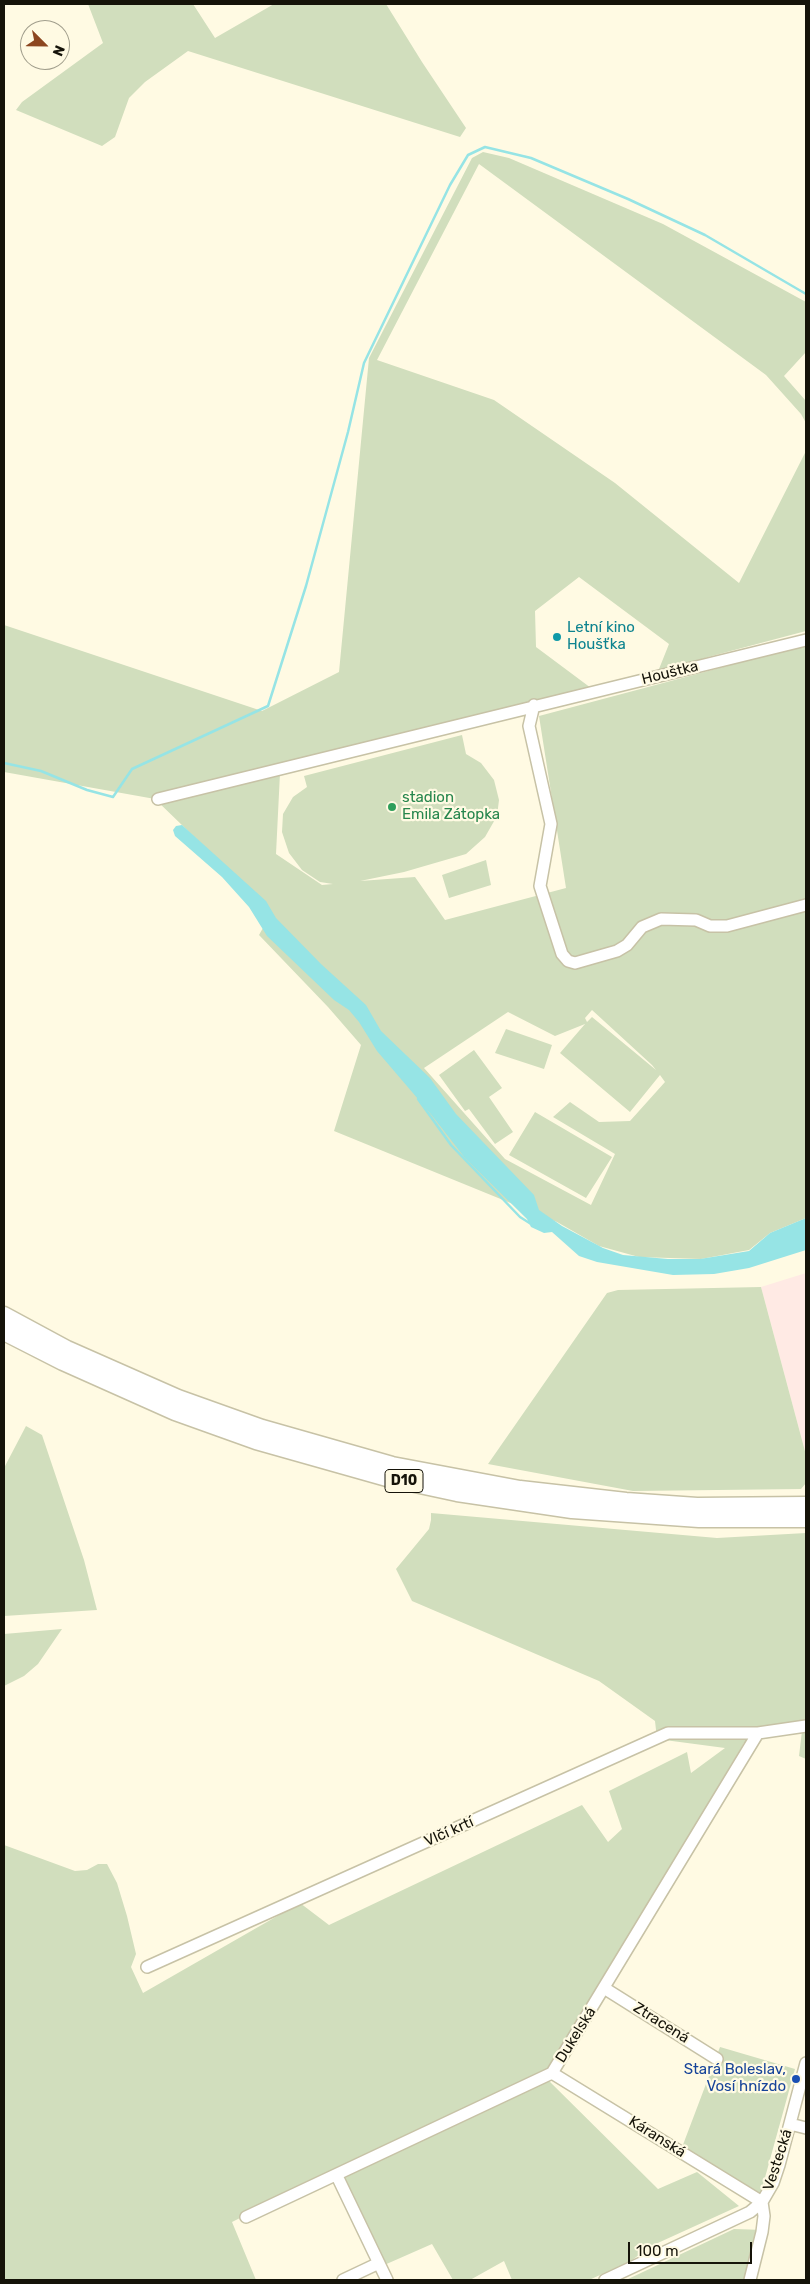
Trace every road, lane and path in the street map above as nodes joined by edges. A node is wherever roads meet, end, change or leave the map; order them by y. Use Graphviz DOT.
graph roads {
  1 [pos="806,640"];
  2 [pos="534,705"];
  3 [pos="158,799"];
  4 [pos="806,905"];
  5 [pos="4,1316"];
  6 [pos="4,1332"];
  7 [pos="27,1336"];
  8 [pos="806,1505"];
  9 [pos="806,1519"];
  10 [pos="806,1726"];
  11 [pos="758,1733"];
  12 [pos="147,1967"];
  13 [pos="604,1988"];
  14 [pos="717,2059"];
  15 [pos="806,2063"];
  16 [pos="552,2073"];
  17 [pos="790,2124"];
  18 [pos="806,2128"];
  19 [pos="337,2176"];
  20 [pos="762,2202"];
  21 [pos="246,2217"];
  22 [pos="379,2263"];
  23 [pos="343,2280"];
  24 [pos="387,2280"];
  25 [pos="605,2280"];
  26 [pos="750,2280"];
  1 -- 2 [label="street, Houštka"];
  2 -- 3 [label="street, Houštka"];
  2 -- 4 [label="street"];
  5 -- 7 [label="highway, D10"];
  6 -- 7 [label="highway, D10"];
  7 -- 8 [label="highway, D10"];
  7 -- 9 [label="highway, D10"];
  10 -- 11 [label="street, Vlčí krtí"];
  11 -- 12 [label="street, Vlčí krtí"];
  11 -- 13 [label="street, Dukelská"];
  13 -- 14 [label="street, Ztracená"];
  13 -- 16 [label="street, Dukelská"];
  15 -- 17 [label="street, Vestecká"];
  16 -- 19 [label="street, Dukelská"];
  16 -- 20 [label="street, Káranská"];
  17 -- 18 [label="street"];
  17 -- 20 [label="street, Vestecká"];
  19 -- 21 [label="street, Dukelská"];
  19 -- 22 [label="street"];
  20 -- 25 [label="street, Vestecká"];
  20 -- 26 [label="street"];
  22 -- 23 [label="street"];
  22 -- 24 [label="street"];
}
